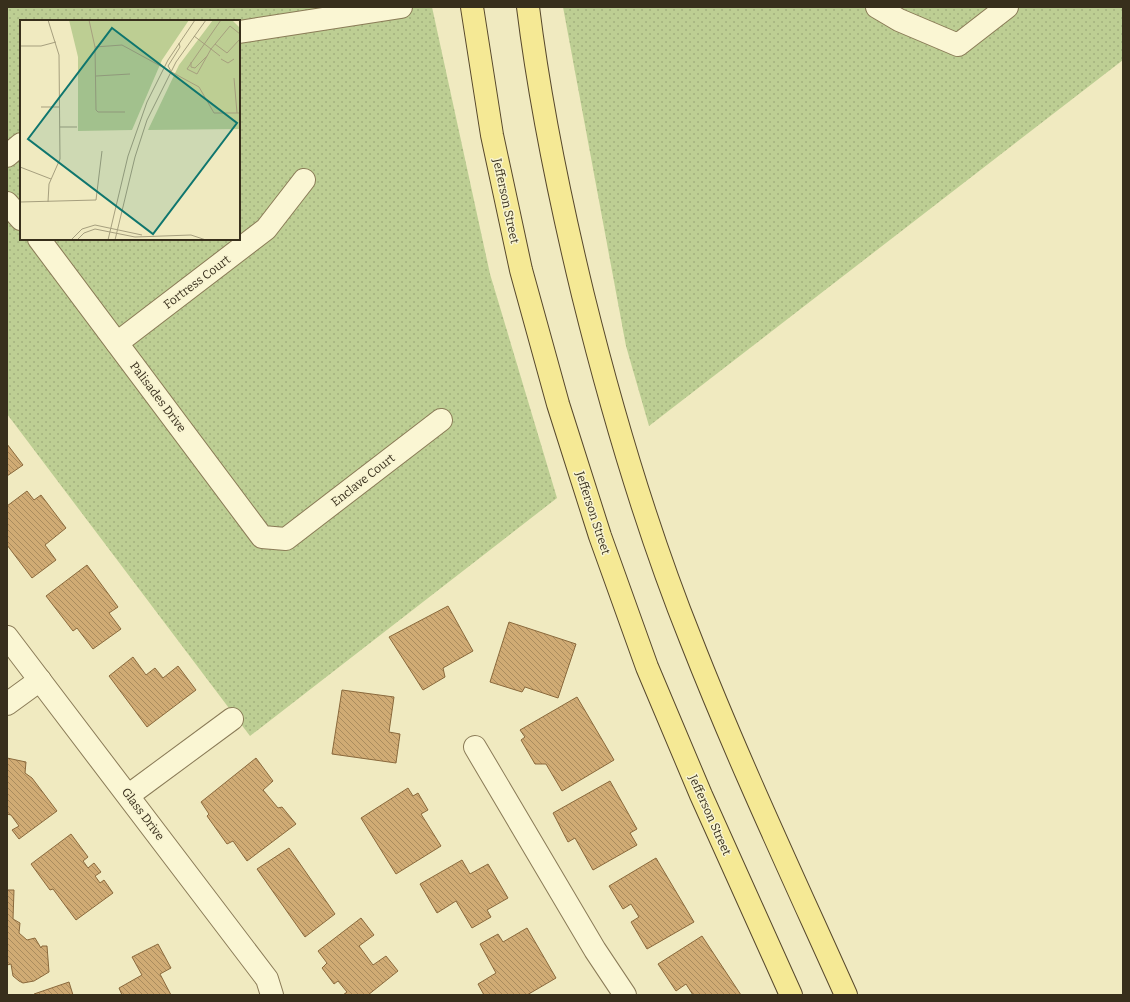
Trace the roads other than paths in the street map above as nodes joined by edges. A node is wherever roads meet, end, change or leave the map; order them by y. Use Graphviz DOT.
graph roads {
  1 [pos="401,7"];
  2 [pos="472,7"];
  3 [pos="528,7"];
  4 [pos="877,7"];
  5 [pos="1007,7"];
  6 [pos="240,32"];
  7 [pos="20,145"];
  8 [pos="7,156"];
  9 [pos="304,180"];
  10 [pos="7,202"];
  11 [pos="20,218"];
  12 [pos="40,240"];
  13 [pos="117,343"];
  14 [pos="441,420"];
  15 [pos="286,539"];
  16 [pos="7,637"];
  17 [pos="40,680"];
  18 [pos="7,704"];
  19 [pos="232,719"];
  20 [pos="475,747"];
  21 [pos="129,795"];
  22 [pos="272,995"];
  23 [pos="625,995"];
  24 [pos="791,995"];
  25 [pos="846,995"];
  1 -- 6 [label="street"];
  2 -- 24 [label="main road, Jefferson Street"];
  3 -- 25 [label="main road"];
  4 -- 5 [label="street"];
  7 -- 8 [label="street"];
  9 -- 13 [label="street, Fortress Court"];
  10 -- 11 [label="street"];
  12 -- 13 [label="street, Palisades Drive"];
  13 -- 15 [label="street, Palisades Drive"];
  14 -- 15 [label="street, Enclave Court"];
  16 -- 17 [label="street, Glass Drive"];
  17 -- 18 [label="street"];
  17 -- 21 [label="street, Glass Drive"];
  19 -- 21 [label="street"];
  20 -- 23 [label="street"];
  21 -- 22 [label="street, Glass Drive"];
}
